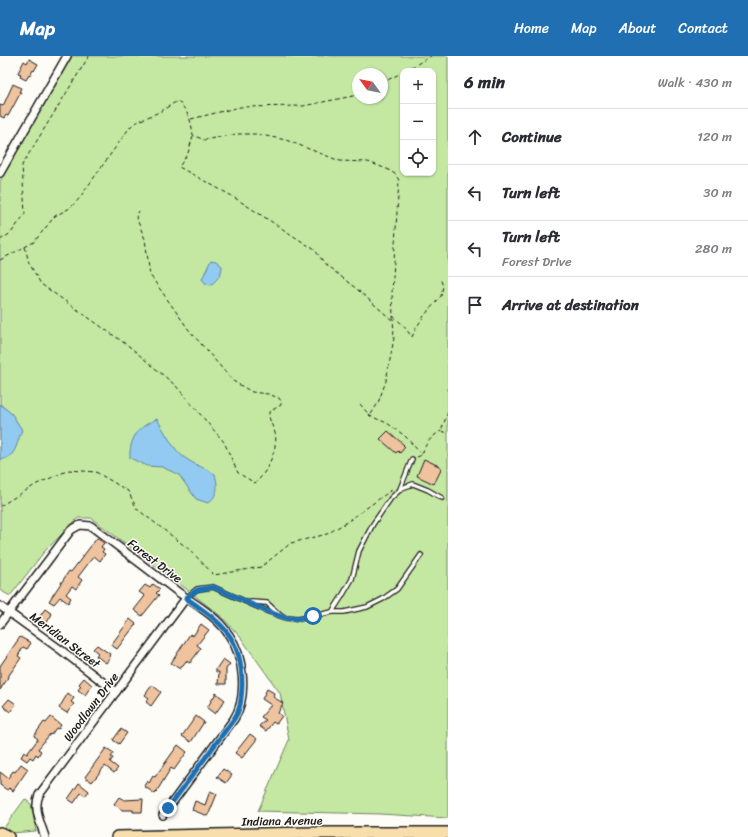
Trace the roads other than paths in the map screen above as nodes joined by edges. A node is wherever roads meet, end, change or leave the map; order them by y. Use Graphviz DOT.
graph roads {
  1 [pos="67,56"];
  2 [pos="0,173"];
  3 [pos="412,459"];
  4 [pos="400,490"];
  5 [pos="442,498"];
  6 [pos="421,555"];
  7 [pos="186,598"];
  8 [pos="249,602"];
  9 [pos="0,606"];
  10 [pos="9,612"];
  11 [pos="332,612"];
  12 [pos="281,616"];
  13 [pos="0,624"];
  14 [pos="116,692"];
  15 [pos="163,815"];
  16 [pos="0,833"];
  17 [pos="448,833"];
  18 [pos="216,836"];
  19 [pos="8,837"];
  20 [pos="45,837"];
  21 [pos="117,837"];
  1 -- 2 [label="street"];
  3 -- 4 [label="lane"];
  4 -- 5 [label="lane"];
  4 -- 11 [label="lane"];
  6 -- 11 [label="lane"];
  7 -- 8 [label="lane"];
  7 -- 10 [label="street, Forest Drive"];
  7 -- 14 [label="street, Woodlawn Drive"];
  7 -- 15 [label="street, Forest Drive"];
  8 -- 12 [label="lane"];
  8 -- 12 [label="lane"];
  9 -- 10 [label="street, Meridian Street"];
  10 -- 13 [label="street"];
  10 -- 14 [label="street, Meridian Street"];
  11 -- 12 [label="lane"];
  14 -- 20 [label="street, Woodlawn Drive"];
  16 -- 19 [label="main road"];
  17 -- 18 [label="main road, Indiana Avenue"];
  18 -- 21 [label="main road, Indiana Avenue"];
}
